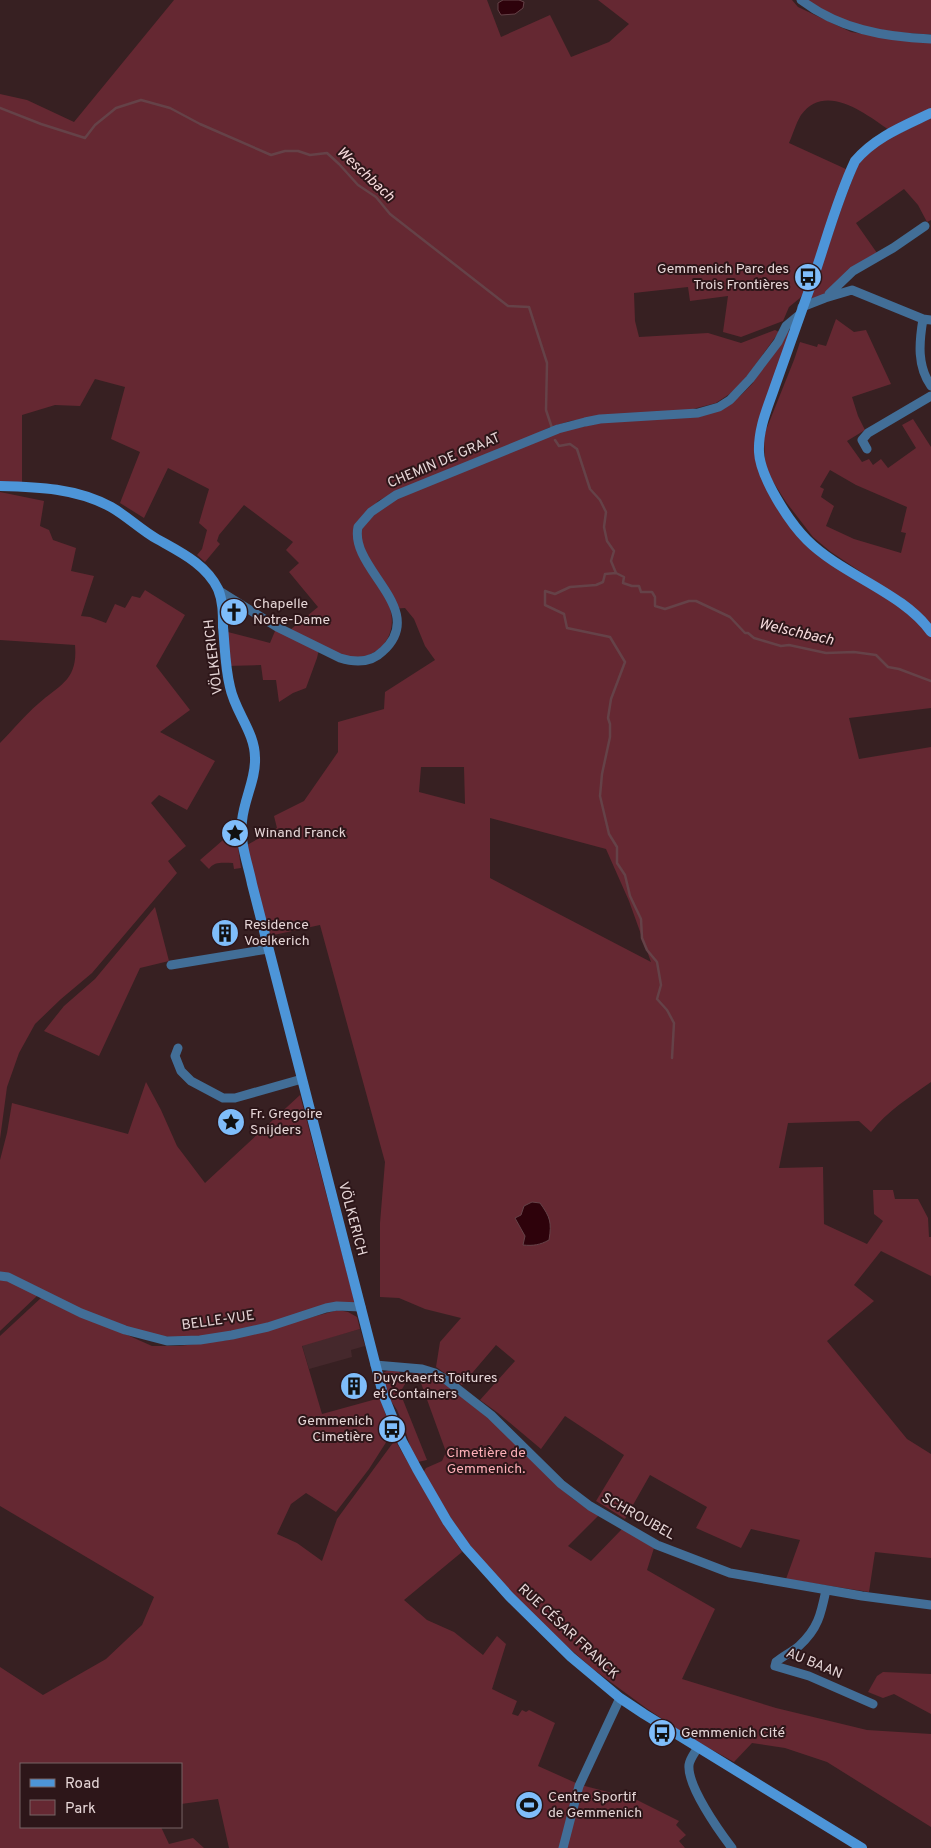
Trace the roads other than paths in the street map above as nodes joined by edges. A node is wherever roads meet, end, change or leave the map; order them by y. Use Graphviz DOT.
graph roads {
  1 [pos="800,0"];
  2 [pos="931,39"];
  3 [pos="931,113"];
  4 [pos="926,226"];
  5 [pos="825,298"];
  6 [pos="800,312"];
  7 [pos="927,320"];
  8 [pos="931,386"];
  9 [pos="931,396"];
  10 [pos="867,449"];
  11 [pos="0,486"];
  12 [pos="218,590"];
  13 [pos="931,632"];
  14 [pos="268,949"];
  15 [pos="171,965"];
  16 [pos="178,1048"];
  17 [pos="302,1079"];
  18 [pos="0,1276"];
  19 [pos="361,1307"];
  20 [pos="375,1365"];
  21 [pos="826,1590"];
  22 [pos="931,1604"];
  23 [pos="620,1698"];
  24 [pos="873,1704"];
  25 [pos="698,1747"];
  26 [pos="563,1848"];
  27 [pos="732,1848"];
  28 [pos="862,1848"];
  1 -- 2 [label="street"];
  3 -- 6 [label="main road"];
  4 -- 5 [label="street"];
  5 -- 6 [label="street"];
  5 -- 7 [label="street"];
  6 -- 12 [label="street, CHEMIN DE GRAAT"];
  6 -- 13 [label="main road"];
  7 -- 8 [label="street"];
  9 -- 10 [label="street"];
  11 -- 12 [label="main road, VÖLKERICH"];
  12 -- 14 [label="main road, VÖLKERICH"];
  14 -- 15 [label="street"];
  14 -- 17 [label="main road, VÖLKERICH"];
  16 -- 17 [label="street"];
  17 -- 19 [label="main road, VÖLKERICH"];
  18 -- 19 [label="street, BELLE-VUE"];
  19 -- 20 [label="main road, VÖLKERICH"];
  20 -- 21 [label="street, SCHROUBEL"];
  20 -- 23 [label="main road, RUE CÉSAR FRANCK"];
  21 -- 22 [label="street, SCHROUBEL"];
  21 -- 24 [label="street, AU BAAN"];
  23 -- 25 [label="main road, RUE CÉSAR FRANCK"];
  23 -- 26 [label="street"];
  25 -- 27 [label="street"];
  25 -- 28 [label="main road, RUE CÉSAR FRANCK"];
}
